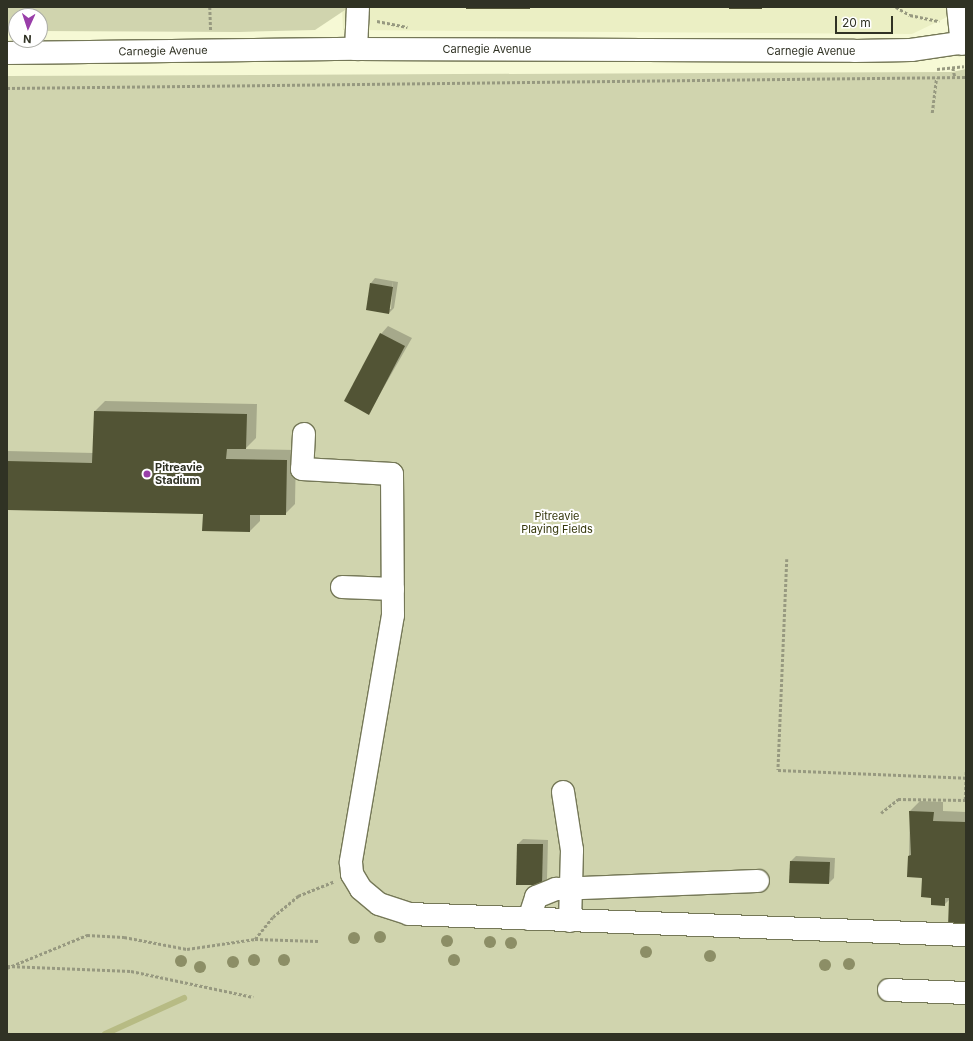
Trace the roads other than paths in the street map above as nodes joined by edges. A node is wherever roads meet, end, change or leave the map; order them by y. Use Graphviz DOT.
graph roads {
  1 [pos="358,7"];
  2 [pos="950,14"];
  3 [pos="964,43"];
  4 [pos="356,48"];
  5 [pos="7,53"];
  6 [pos="304,434"];
  7 [pos="342,587"];
  8 [pos="393,589"];
  9 [pos="563,792"];
  10 [pos="758,881"];
  11 [pos="572,888"];
  12 [pos="529,919"];
  13 [pos="570,921"];
  14 [pos="966,935"];
  15 [pos="889,990"];
  16 [pos="966,993"];
  1 -- 4 [label="street"];
  2 -- 3 [label="street"];
  3 -- 4 [label="street, Carnegie Avenue"];
  4 -- 5 [label="street, Carnegie Avenue"];
  6 -- 8 [label="street"];
  7 -- 8 [label="street"];
  8 -- 12 [label="street"];
  9 -- 11 [label="street"];
  10 -- 11 [label="street"];
  11 -- 12 [label="street"];
  11 -- 13 [label="street"];
  12 -- 13 [label="street"];
  13 -- 14 [label="street"];
  15 -- 16 [label="street"];
}
